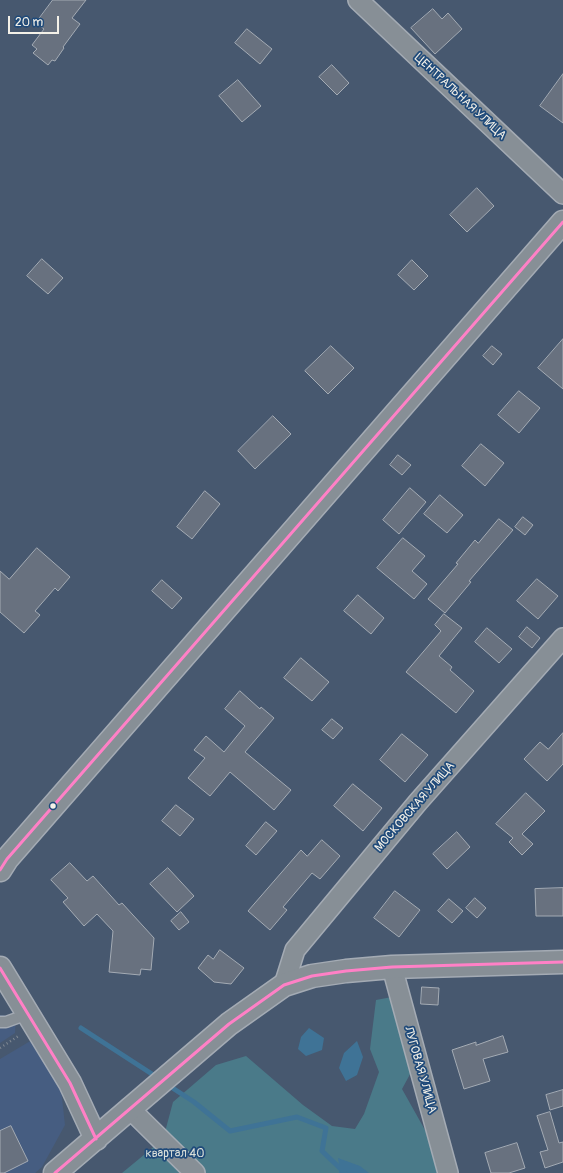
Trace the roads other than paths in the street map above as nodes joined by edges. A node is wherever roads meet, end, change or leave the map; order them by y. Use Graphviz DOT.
graph roads {
  1 [pos="358,0"];
  2 [pos="563,194"];
  3 [pos="563,222"];
  4 [pos="563,638"];
  5 [pos="0,870"];
  6 [pos="563,962"];
  7 [pos="392,967"];
  8 [pos="0,968"];
  9 [pos="284,985"];
  10 [pos="28,1014"];
  11 [pos="0,1022"];
  12 [pos="130,1108"];
  13 [pos="96,1139"];
  14 [pos="55,1173"];
  15 [pos="195,1173"];
  16 [pos="448,1173"];
  1 -- 2 [label="street, ЦЕНТРАЛЬНАЯ УЛИЦА"];
  3 -- 5 [label="street"];
  4 -- 9 [label="street, МОСКОВСКАЯ УЛИЦА"];
  6 -- 7 [label="street"];
  7 -- 9 [label="street"];
  7 -- 16 [label="street, ЛУГОВАЯ УЛИЦА"];
  8 -- 10 [label="street"];
  9 -- 12 [label="street"];
  10 -- 11 [label="lane"];
  10 -- 13 [label="street"];
  12 -- 13 [label="street"];
  12 -- 15 [label="street"];
  13 -- 14 [label="street"];
}
